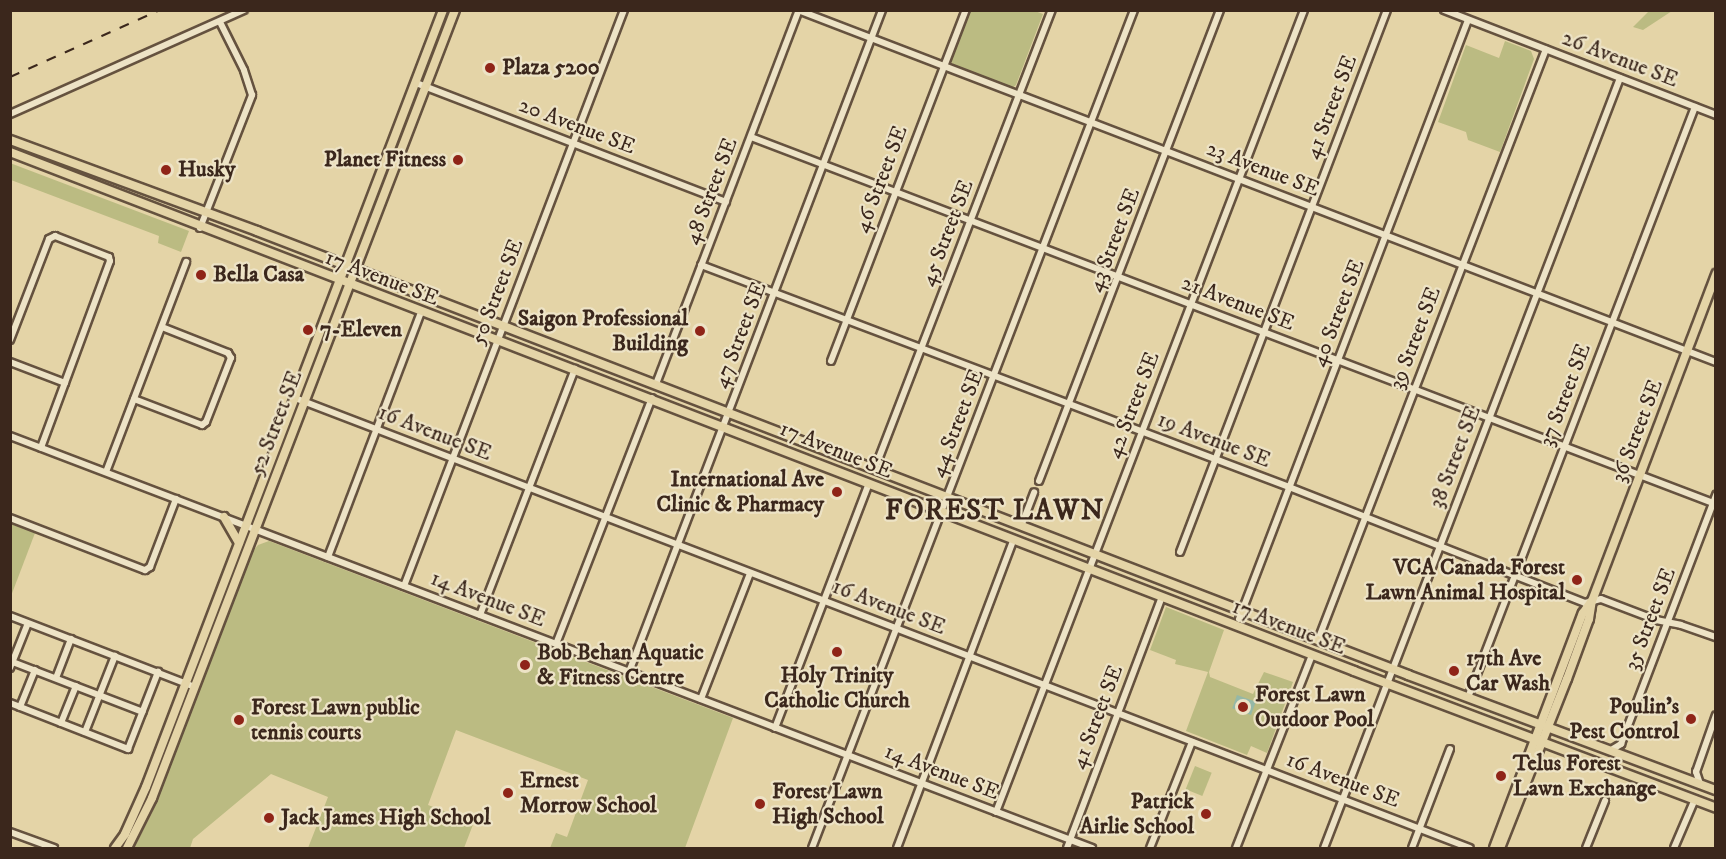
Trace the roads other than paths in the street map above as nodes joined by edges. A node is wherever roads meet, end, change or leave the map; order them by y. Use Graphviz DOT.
graph roads {
  1 [pos="244,10"];
  2 [pos="442,10"];
  3 [pos="455,10"];
  4 [pos="624,10"];
  5 [pos="882,10"];
  6 [pos="966,10"];
  7 [pos="1052,10"];
  8 [pos="1134,10"];
  9 [pos="1220,10"];
  10 [pos="1304,10"];
  11 [pos="1387,10"];
  12 [pos="1444,10"];
  13 [pos="799,11"];
  14 [pos="1468,20"];
  15 [pos="220,22"];
  16 [pos="871,38"];
  17 [pos="1546,50"];
  18 [pos="944,67"];
  19 [pos="1620,78"];
  20 [pos="416,83"];
  21 [pos="426,87"];
  22 [pos="1019,95"];
  23 [pos="1695,107"];
  24 [pos="10,114"];
  25 [pos="1716,115"];
  26 [pos="1091,123"];
  27 [pos="751,137"];
  28 [pos="10,140"];
  29 [pos="574,144"];
  30 [pos="1167,150"];
  31 [pos="10,152"];
  32 [pos="824,165"];
  33 [pos="1239,179"];
  34 [pos="894,192"];
  35 [pos="726,202"];
  36 [pos="1312,207"];
  37 [pos="206,213"];
  38 [pos="971,221"];
  39 [pos="200,228"];
  40 [pos="1387,236"];
  41 [pos="1043,248"];
  42 [pos="186,262"];
  43 [pos="1463,265"];
  44 [pos="346,266"];
  45 [pos="701,266"];
  46 [pos="357,269"];
  47 [pos="1716,273"];
  48 [pos="1119,277"];
  49 [pos="340,281"];
  50 [pos="351,285"];
  51 [pos="775,293"];
  52 [pos="1537,293"];
  53 [pos="1190,304"];
  54 [pos="421,312"];
  55 [pos="847,320"];
  56 [pos="1613,322"];
  57 [pos="504,326"];
  58 [pos="162,327"];
  59 [pos="1265,333"];
  60 [pos="10,340"];
  61 [pos="498,341"];
  62 [pos="922,349"];
  63 [pos="1686,350"];
  64 [pos="831,361"];
  65 [pos="1339,361"];
  66 [pos="10,362"];
  67 [pos="1716,362"];
  68 [pos="575,369"];
  69 [pos="994,376"];
  70 [pos="65,383"];
  71 [pos="656,384"];
  72 [pos="1414,389"];
  73 [pos="652,398"];
  74 [pos="134,399"];
  75 [pos="299,400"];
  76 [pos="1069,404"];
  77 [pos="730,412"];
  78 [pos="1489,418"];
  79 [pos="725,426"];
  80 [pos="376,429"];
  81 [pos="1142,432"];
  82 [pos="10,436"];
  83 [pos="41,447"];
  84 [pos="1565,447"];
  85 [pos="453,459"];
  86 [pos="1215,460"];
  87 [pos="875,468"];
  88 [pos="106,472"];
  89 [pos="1639,475"];
  90 [pos="1039,481"];
  91 [pos="870,483"];
  92 [pos="529,488"];
  93 [pos="1288,488"];
  94 [pos="1035,492"];
  95 [pos="1716,495"];
  96 [pos="948,496"];
  97 [pos="176,499"];
  98 [pos="1713,503"];
  99 [pos="942,511"];
  100 [pos="604,517"];
  101 [pos="1364,517"];
  102 [pos="10,518"];
  103 [pos="224,518"];
  104 [pos="1022,524"];
  105 [pos="250,527"];
  106 [pos="1014,539"];
  107 [pos="239,543"];
  108 [pos="678,545"];
  109 [pos="1440,546"];
  110 [pos="1180,552"];
  111 [pos="1095,554"];
  112 [pos="328,557"];
  113 [pos="1091,569"];
  114 [pos="750,573"];
  115 [pos="1515,576"];
  116 [pos="404,586"];
  117 [pos="1162,597"];
  118 [pos="824,601"];
  119 [pos="1592,601"];
  120 [pos="480,615"];
  121 [pos="1241,615"];
  122 [pos="10,616"];
  123 [pos="1668,622"];
  124 [pos="28,623"];
  125 [pos="897,629"];
  126 [pos="1716,637"];
  127 [pos="71,639"];
  128 [pos="1318,640"];
  129 [pos="556,644"];
  130 [pos="1312,655"];
  131 [pos="115,656"];
  132 [pos="971,657"];
  133 [pos="11,664"];
  134 [pos="1395,669"];
  135 [pos="34,670"];
  136 [pos="158,672"];
  137 [pos="629,672"];
  138 [pos="56,678"];
  139 [pos="186,683"];
  140 [pos="1388,684"];
  141 [pos="1045,685"];
  142 [pos="76,686"];
  143 [pos="195,687"];
  144 [pos="100,695"];
  145 [pos="1469,695"];
  146 [pos="701,699"];
  147 [pos="10,703"];
  148 [pos="20,707"];
  149 [pos="142,712"];
  150 [pos="1118,713"];
  151 [pos="1716,715"];
  152 [pos="62,723"];
  153 [pos="1540,723"];
  154 [pos="1549,727"];
  155 [pos="775,728"];
  156 [pos="86,732"];
  157 [pos="1539,740"];
  158 [pos="1192,742"];
  159 [pos="1450,749"];
  160 [pos="1611,750"];
  161 [pos="848,755"];
  162 [pos="1267,770"];
  163 [pos="922,784"];
  164 [pos="1701,784"];
  165 [pos="1716,790"];
  166 [pos="1343,799"];
  167 [pos="1695,799"];
  168 [pos="1605,801"];
  169 [pos="1716,808"];
  170 [pos="996,812"];
  171 [pos="1420,829"];
  172 [pos="10,832"];
  173 [pos="1070,840"];
  174 [pos="54,849"];
  175 [pos="115,849"];
  176 [pos="127,849"];
  177 [pos="812,849"];
  178 [pos="897,849"];
  179 [pos="1067,849"];
  180 [pos="1092,849"];
  181 [pos="1150,849"];
  182 [pos="1236,849"];
  183 [pos="1324,849"];
  184 [pos="1412,849"];
  185 [pos="1470,849"];
  186 [pos="1494,849"];
  187 [pos="1500,849"];
  188 [pos="1586,849"];
  189 [pos="1674,849"];
  1 -- 15 [label="street"];
  2 -- 20 [label="main road, 52 Street SE"];
  3 -- 21 [label="main road, 52 Street SE"];
  4 -- 29 [label="street, 50 Street SE"];
  5 -- 16 [label="street, 47 Street SE"];
  6 -- 18 [label="street, 46 Street SE"];
  7 -- 22 [label="street, 45 Street SE"];
  8 -- 26 [label="street, 44 Street SE"];
  9 -- 30 [label="street, 43 Street SE"];
  10 -- 33 [label="street, 42 Street SE"];
  11 -- 36 [label="street, 41 Street SE"];
  12 -- 14 [label="street, 26 Avenue SE"];
  13 -- 16 [label="street, 23 Avenue SE"];
  13 -- 27 [label="street, 48 Street SE"];
  14 -- 17 [label="street, 26 Avenue SE"];
  14 -- 40 [label="street, 40 Street SE"];
  15 -- 24 [label="street"];
  15 -- 37 [label="street"];
  16 -- 18 [label="street, 23 Avenue SE"];
  16 -- 32 [label="street, 47 Street SE"];
  17 -- 19 [label="street, 26 Avenue SE"];
  17 -- 43 [label="street, 39 Street SE"];
  18 -- 22 [label="street, 23 Avenue SE"];
  18 -- 34 [label="street, 46 Street SE"];
  19 -- 23 [label="street, 26 Avenue SE"];
  19 -- 52 [label="street, 38 Street SE"];
  20 -- 21 [label="street, 20 Avenue SE"];
  20 -- 44 [label="main road, 52 Street SE"];
  21 -- 29 [label="street, 20 Avenue SE"];
  21 -- 46 [label="main road, 52 Street SE"];
  22 -- 26 [label="street, 23 Avenue SE"];
  22 -- 38 [label="street, 45 Street SE"];
  23 -- 25 [label="street, 26 Avenue SE"];
  23 -- 56 [label="street, 37 Street SE"];
  26 -- 30 [label="street, 23 Avenue SE"];
  26 -- 41 [label="street, 44 Street SE"];
  27 -- 32 [label="street, 21 Avenue SE"];
  27 -- 35 [label="street, 48 Street SE"];
  28 -- 37 [label="main road, 17 Avenue SE"];
  29 -- 35 [label="street, 20 Avenue SE"];
  29 -- 57 [label="street, 50 Street SE"];
  30 -- 33 [label="street, 23 Avenue SE"];
  30 -- 48 [label="street, 43 Street SE"];
  31 -- 39 [label="main road, 17 Avenue SE"];
  32 -- 34 [label="street, 21 Avenue SE"];
  32 -- 51 [label="street, 47 Street SE"];
  33 -- 36 [label="street, 23 Avenue SE"];
  33 -- 53 [label="street, 42 Street SE"];
  34 -- 38 [label="street, 21 Avenue SE"];
  34 -- 55 [label="street, 46 Street SE"];
  35 -- 45 [label="street, 48 Street SE"];
  36 -- 40 [label="street, 23 Avenue SE"];
  36 -- 59 [label="street, 41 Street SE"];
  37 -- 39 [label="street"];
  37 -- 44 [label="main road, 17 Avenue SE"];
  38 -- 41 [label="street, 21 Avenue SE"];
  38 -- 62 [label="street, 45 Street SE"];
  39 -- 49 [label="main road, 17 Avenue SE"];
  40 -- 43 [label="street, 23 Avenue SE"];
  40 -- 65 [label="street, 40 Street SE"];
  41 -- 48 [label="street, 21 Avenue SE"];
  41 -- 69 [label="street, 44 Street SE"];
  42 -- 58 [label="street"];
  43 -- 52 [label="street, 23 Avenue SE"];
  43 -- 72 [label="street, 39 Street SE"];
  44 -- 46 [label="main road, 17 Avenue SE"];
  44 -- 49 [label="main road, 52 Street SE"];
  45 -- 51 [label="street, 19 Avenue SE"];
  45 -- 71 [label="street, 48 Street SE"];
  46 -- 50 [label="main road, 52 Street SE"];
  46 -- 57 [label="main road, 17 Avenue SE"];
  47 -- 63 [label="main road, 36 Street SE"];
  48 -- 53 [label="street, 21 Avenue SE"];
  48 -- 76 [label="street, 43 Street SE"];
  49 -- 50 [label="main road, 17 Avenue SE"];
  49 -- 75 [label="main road, 52 Street SE"];
  50 -- 54 [label="main road, 17 Avenue SE"];
  50 -- 75 [label="main road, 52 Street SE"];
  51 -- 55 [label="street, 19 Avenue SE"];
  51 -- 77 [label="street, 47 Street SE"];
  52 -- 56 [label="street, 23 Avenue SE"];
  52 -- 78 [label="street, 38 Street SE"];
  53 -- 59 [label="street, 21 Avenue SE"];
  53 -- 81 [label="street, 42 Street SE"];
  54 -- 61 [label="main road, 17 Avenue SE"];
  54 -- 80 [label="street"];
  55 -- 62 [label="street, 19 Avenue SE"];
  55 -- 64 [label="street, 46 Street SE"];
  56 -- 63 [label="street, 23 Avenue SE"];
  56 -- 84 [label="street, 37 Street SE"];
  57 -- 61 [label="street, 50 Street SE"];
  57 -- 71 [label="main road, 17 Avenue SE"];
  58 -- 74 [label="street"];
  58 -- 74 [label="street"];
  59 -- 65 [label="street, 21 Avenue SE"];
  59 -- 86 [label="street, 41 Street SE"];
  60 -- 70 [label="street"];
  61 -- 68 [label="main road, 17 Avenue SE"];
  61 -- 85 [label="street, 50 Street SE"];
  62 -- 69 [label="street, 19 Avenue SE"];
  62 -- 87 [label="street, 45 Street SE"];
  63 -- 67 [label="street, 23 Avenue SE"];
  63 -- 89 [label="main road, 36 Street SE"];
  65 -- 72 [label="street, 21 Avenue SE"];
  65 -- 93 [label="street, 40 Street SE"];
  66 -- 70 [label="street"];
  68 -- 73 [label="main road, 17 Avenue SE"];
  68 -- 92 [label="street"];
  69 -- 76 [label="street, 19 Avenue SE"];
  69 -- 96 [label="street, 44 Street SE"];
  70 -- 83 [label="street"];
  71 -- 77 [label="main road, 17 Avenue SE"];
  72 -- 78 [label="street, 21 Avenue SE"];
  72 -- 101 [label="street, 39 Street SE"];
  73 -- 79 [label="main road, 17 Avenue SE"];
  73 -- 100 [label="street"];
  74 -- 88 [label="street"];
  75 -- 80 [label="street, 16 Avenue SE"];
  75 -- 105 [label="main road, 52 Street SE"];
  76 -- 81 [label="street, 19 Avenue SE"];
  76 -- 90 [label="street, 43 Street SE"];
  77 -- 79 [label="street, 47 Street SE"];
  77 -- 87 [label="main road, 17 Avenue SE"];
  78 -- 84 [label="street, 21 Avenue SE"];
  78 -- 109 [label="street, 38 Street SE"];
  79 -- 91 [label="main road, 17 Avenue SE"];
  79 -- 108 [label="street, 47 Street SE"];
  80 -- 85 [label="street, 16 Avenue SE"];
  80 -- 112 [label="street"];
  81 -- 86 [label="street, 19 Avenue SE"];
  81 -- 111 [label="street, 42 Street SE"];
  82 -- 83 [label="street, 14 Avenue SE"];
  83 -- 88 [label="street, 14 Avenue SE"];
  84 -- 89 [label="street, 21 Avenue SE"];
  84 -- 115 [label="street, 37 Street SE"];
  85 -- 92 [label="street, 16 Avenue SE"];
  85 -- 116 [label="street, 50 Street SE"];
  86 -- 93 [label="street, 19 Avenue SE"];
  86 -- 110 [label="street, 41 Street SE"];
  87 -- 96 [label="main road, 17 Avenue SE"];
  88 -- 97 [label="street, 14 Avenue SE"];
  89 -- 98 [label="street, 21 Avenue SE"];
  89 -- 119 [label="main road, 36 Street SE"];
  91 -- 99 [label="main road, 17 Avenue SE"];
  91 -- 118 [label="street"];
  92 -- 100 [label="street, 16 Avenue SE"];
  92 -- 120 [label="street"];
  93 -- 101 [label="street, 19 Avenue SE"];
  93 -- 121 [label="street, 40 Street SE"];
  94 -- 104 [label="street"];
  95 -- 98 [label="street, 35 Street SE"];
  96 -- 99 [label="street, 44 Street SE"];
  96 -- 104 [label="main road, 17 Avenue SE"];
  97 -- 102 [label="street"];
  97 -- 103 [label="street, 14 Avenue SE"];
  98 -- 123 [label="street, 35 Street SE"];
  99 -- 106 [label="main road, 17 Avenue SE"];
  99 -- 125 [label="street, 44 Street SE"];
  100 -- 108 [label="street, 16 Avenue SE"];
  100 -- 129 [label="street"];
  101 -- 109 [label="street, 19 Avenue SE"];
  101 -- 128 [label="street, 39 Street SE"];
  103 -- 105 [label="street, 14 Avenue SE"];
  103 -- 107 [label="main road"];
  104 -- 111 [label="main road, 17 Avenue SE"];
  105 -- 107 [label="main road, 52 Street SE"];
  105 -- 112 [label="street, 14 Avenue SE"];
  105 -- 143 [label="main road, 52 Street SE"];
  106 -- 113 [label="main road, 17 Avenue SE"];
  106 -- 132 [label="street"];
  107 -- 139 [label="main road, 52 Street SE"];
  108 -- 114 [label="street, 16 Avenue SE"];
  108 -- 137 [label="street, 47 Street SE"];
  109 -- 115 [label="street, 19 Avenue SE"];
  109 -- 134 [label="street, 38 Street SE"];
  111 -- 113 [label="street, 42 Street SE"];
  111 -- 121 [label="main road, 17 Avenue SE"];
  112 -- 116 [label="street, 14 Avenue SE"];
  113 -- 117 [label="main road, 17 Avenue SE"];
  113 -- 141 [label="street, 42 Street SE"];
  114 -- 118 [label="street, 16 Avenue SE"];
  114 -- 146 [label="street"];
  115 -- 119 [label="street, 19 Avenue SE"];
  115 -- 145 [label="street, 37 Street SE"];
  116 -- 120 [label="street, 14 Avenue SE"];
  117 -- 130 [label="main road, 17 Avenue SE"];
  117 -- 150 [label="street, 41 Street SE"];
  118 -- 125 [label="street, 16 Avenue SE"];
  118 -- 155 [label="street"];
  119 -- 123 [label="street, 19 Avenue SE"];
  119 -- 153 [label="main road, 36 Street SE"];
  119 -- 154 [label="main road, 36 Street SE"];
  120 -- 129 [label="street, 14 Avenue SE"];
  121 -- 128 [label="main road, 17 Avenue SE"];
  122 -- 124 [label="street"];
  123 -- 126 [label="street, 19 Avenue SE"];
  123 -- 160 [label="street, 35 Street SE"];
  124 -- 127 [label="street"];
  124 -- 133 [label="street"];
  125 -- 132 [label="street, 16 Avenue SE"];
  125 -- 161 [label="street, 44 Street SE"];
  127 -- 131 [label="street"];
  127 -- 138 [label="street"];
  128 -- 134 [label="main road, 17 Avenue SE"];
  129 -- 137 [label="street, 14 Avenue SE"];
  130 -- 140 [label="main road, 17 Avenue SE"];
  130 -- 162 [label="street"];
  131 -- 136 [label="street"];
  131 -- 144 [label="street"];
  132 -- 141 [label="street, 16 Avenue SE"];
  132 -- 163 [label="street"];
  133 -- 135 [label="street"];
  134 -- 140 [label="street, 38 Street SE"];
  134 -- 145 [label="main road, 17 Avenue SE"];
  135 -- 138 [label="street"];
  135 -- 148 [label="street"];
  136 -- 139 [label="street"];
  136 -- 149 [label="street"];
  137 -- 146 [label="street, 14 Avenue SE"];
  138 -- 142 [label="street"];
  139 -- 143 [label="street"];
  139 -- 175 [label="main road, 52 Street SE"];
  140 -- 157 [label="main road, 17 Avenue SE"];
  140 -- 166 [label="street, 38 Street SE"];
  141 -- 150 [label="street, 16 Avenue SE"];
  141 -- 170 [label="street, 42 Street SE"];
  142 -- 144 [label="street"];
  142 -- 152 [label="street"];
  143 -- 176 [label="main road, 52 Street SE"];
  144 -- 149 [label="street"];
  144 -- 156 [label="street"];
  145 -- 153 [label="main road, 17 Avenue SE"];
  146 -- 155 [label="street, 14 Avenue SE"];
  147 -- 148 [label="street"];
  148 -- 152 [label="street"];
  149 -- 156 [label="street"];
  150 -- 158 [label="street, 16 Avenue SE"];
  150 -- 173 [label="street, 41 Street SE"];
  151 -- 164 [label="street"];
  152 -- 156 [label="street"];
  153 -- 154 [label="main road, 17 Avenue SE"];
  153 -- 157 [label="main road, 36 Street SE"];
  154 -- 157 [label="main road, 36 Street SE"];
  154 -- 160 [label="main road, 17 Avenue SE"];
  155 -- 161 [label="street, 14 Avenue SE"];
  157 -- 167 [label="main road, 17 Avenue SE"];
  157 -- 186 [label="main road, 36 Street SE"];
  157 -- 187 [label="main road, 36 Street SE"];
  158 -- 162 [label="street, 16 Avenue SE"];
  158 -- 181 [label="street"];
  159 -- 171 [label="street"];
  160 -- 164 [label="main road, 17 Avenue SE"];
  161 -- 163 [label="street, 14 Avenue SE"];
  161 -- 177 [label="street, 44 Street SE"];
  162 -- 166 [label="street, 16 Avenue SE"];
  162 -- 182 [label="street"];
  163 -- 170 [label="street, 14 Avenue SE"];
  163 -- 178 [label="street"];
  164 -- 165 [label="main road, 17 Avenue SE"];
  166 -- 171 [label="street, 16 Avenue SE"];
  166 -- 183 [label="street, 38 Street SE"];
  167 -- 169 [label="main road, 17 Avenue SE"];
  167 -- 189 [label="street"];
  168 -- 188 [label="street"];
  170 -- 173 [label="street, 14 Avenue SE"];
  171 -- 184 [label="street"];
  171 -- 185 [label="street, 16 Avenue SE"];
  172 -- 174 [label="street"];
  173 -- 179 [label="street, 41 Street SE"];
  173 -- 180 [label="street, 14 Avenue SE"];
}
